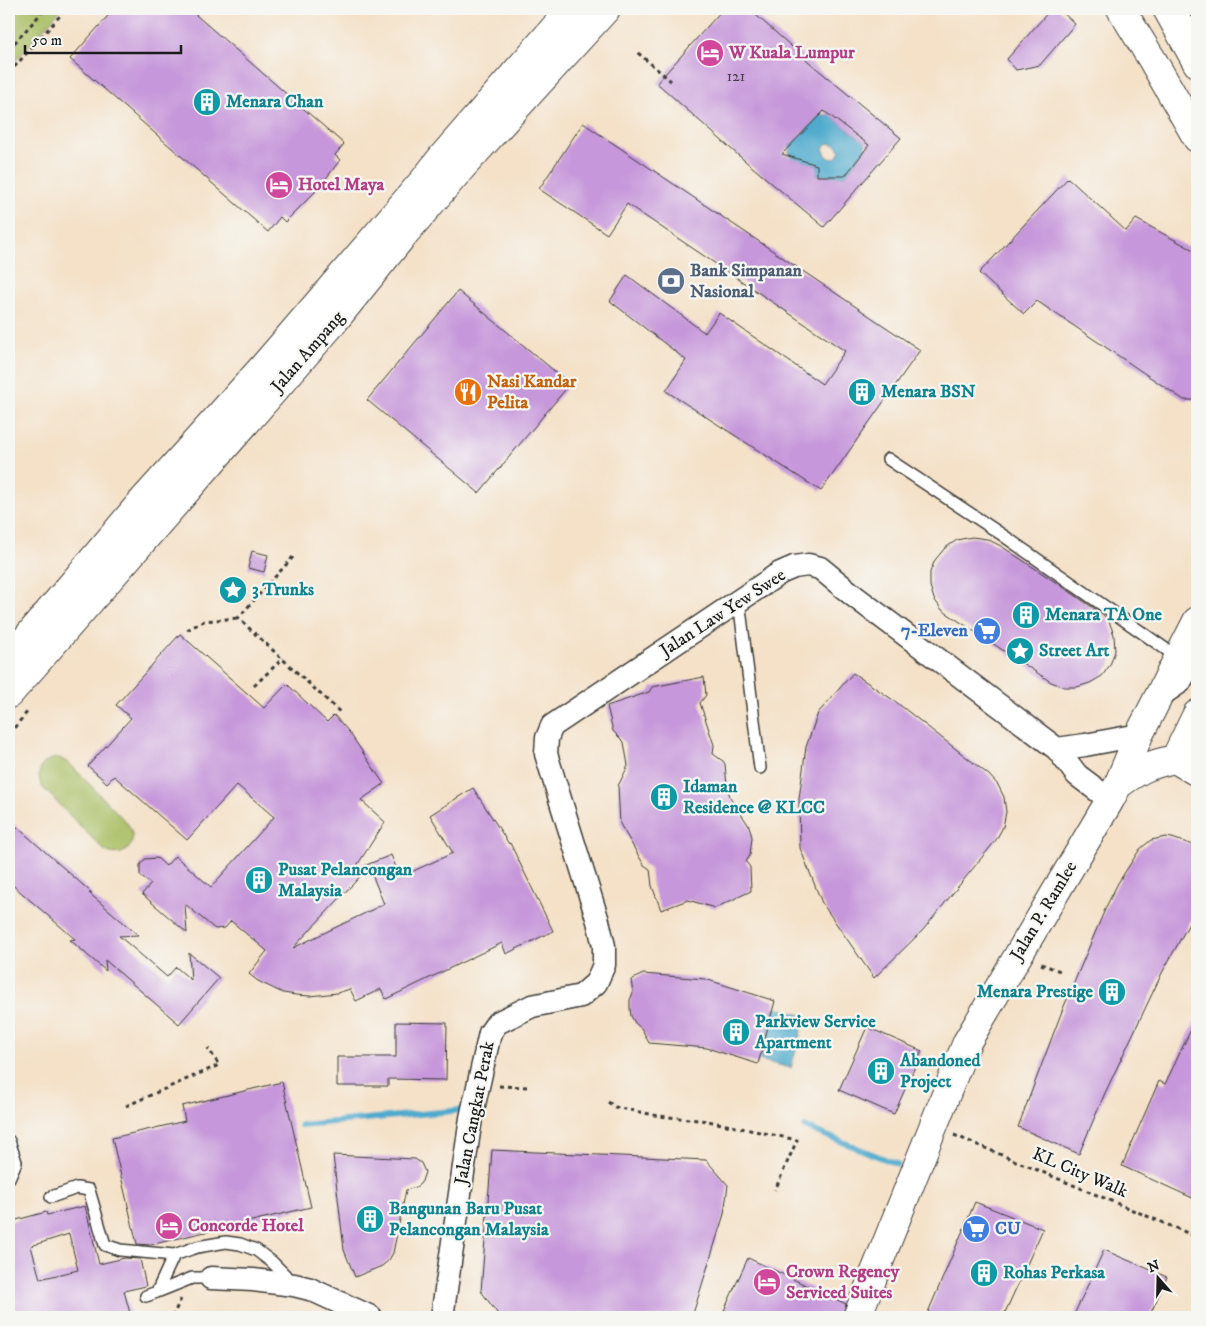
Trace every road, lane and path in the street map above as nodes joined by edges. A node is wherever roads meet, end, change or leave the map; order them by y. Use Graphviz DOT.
graph roads {
  1 [pos="45,9"];
  2 [pos="66,9"];
  3 [pos="571,9"];
  4 [pos="606,9"];
  5 [pos="1121,9"];
  6 [pos="1167,9"];
  7 [pos="1172,9"];
  8 [pos="1197,28"];
  9 [pos="9,49"];
  10 [pos="638,53"];
  11 [pos="1197,63"];
  12 [pos="9,73"];
  13 [pos="671,81"];
  14 [pos="1197,138"];
  15 [pos="888,459"];
  16 [pos="293,557"];
  17 [pos="739,601"];
  18 [pos="238,618"];
  19 [pos="1197,622"];
  20 [pos="187,630"];
  21 [pos="283,658"];
  22 [pos="9,659"];
  23 [pos="1188,660"];
  24 [pos="254,686"];
  25 [pos="9,694"];
  26 [pos="342,714"];
  27 [pos="1197,714"];
  28 [pos="24,717"];
  29 [pos="9,734"];
  30 [pos="1139,736"];
  31 [pos="1057,748"];
  32 [pos="1186,766"];
  33 [pos="760,768"];
  34 [pos="1114,793"];
  35 [pos="598,921"];
  36 [pos="1034,961"];
  37 [pos="1063,972"];
  38 [pos="208,1048"];
  39 [pos="478,1085"];
  40 [pos="527,1087"];
  41 [pos="608,1102"];
  42 [pos="126,1106"];
  43 [pos="952,1134"];
  44 [pos="9,1141"];
  45 [pos="9,1178"];
  46 [pos="774,1190"];
  47 [pos="51,1197"];
  48 [pos="1197,1237"];
  49 [pos="174,1255"];
  50 [pos="211,1278"];
  51 [pos="294,1285"];
  52 [pos="372,1317"];
  53 [pos="442,1317"];
  54 [pos="857,1317"];
  1 -- 9 [label="path"];
  2 -- 12 [label="path"];
  3 -- 22 [label="main road, Jalan Ampang"];
  4 -- 25 [label="main road, Jalan Ampang"];
  5 -- 14 [label="main road"];
  6 -- 11 [label="main road"];
  7 -- 8 [label="lane"];
  10 -- 13 [label="path"];
  15 -- 23 [label="lane"];
  16 -- 18 [label="path"];
  17 -- 31 [label="street, Jalan Law Yew Swee"];
  17 -- 33 [label="lane"];
  17 -- 35 [label="street, Jalan Law Yew Swee"];
  18 -- 20 [label="path"];
  18 -- 21 [label="path"];
  19 -- 23 [label="main road, Jalan P. Ramlee"];
  21 -- 24 [label="path"];
  21 -- 26 [label="path"];
  23 -- 30 [label="main road, Jalan P. Ramlee"];
  27 -- 32 [label="main road"];
  28 -- 29 [label="path"];
  30 -- 31 [label="street"];
  30 -- 34 [label="main road, Jalan P. Ramlee"];
  31 -- 34 [label="street, Jalan Law Yew Swee"];
  32 -- 34 [label="main road"];
  34 -- 54 [label="main road, Jalan P. Ramlee"];
  35 -- 39 [label="street, Jalan Cangkat Perak"];
  36 -- 37 [label="path"];
  38 -- 42 [label="path"];
  39 -- 40 [label="path"];
  39 -- 53 [label="street, Jalan Cangkat Perak"];
  41 -- 46 [label="path"];
  43 -- 48 [label="path, KL City Walk"];
  44 -- 45 [label="lane"];
  47 -- 49 [label="lane"];
  49 -- 50 [label="lane"];
  49 -- 51 [label="lane"];
  50 -- 51 [label="street"];
  51 -- 52 [label="street"];
}
